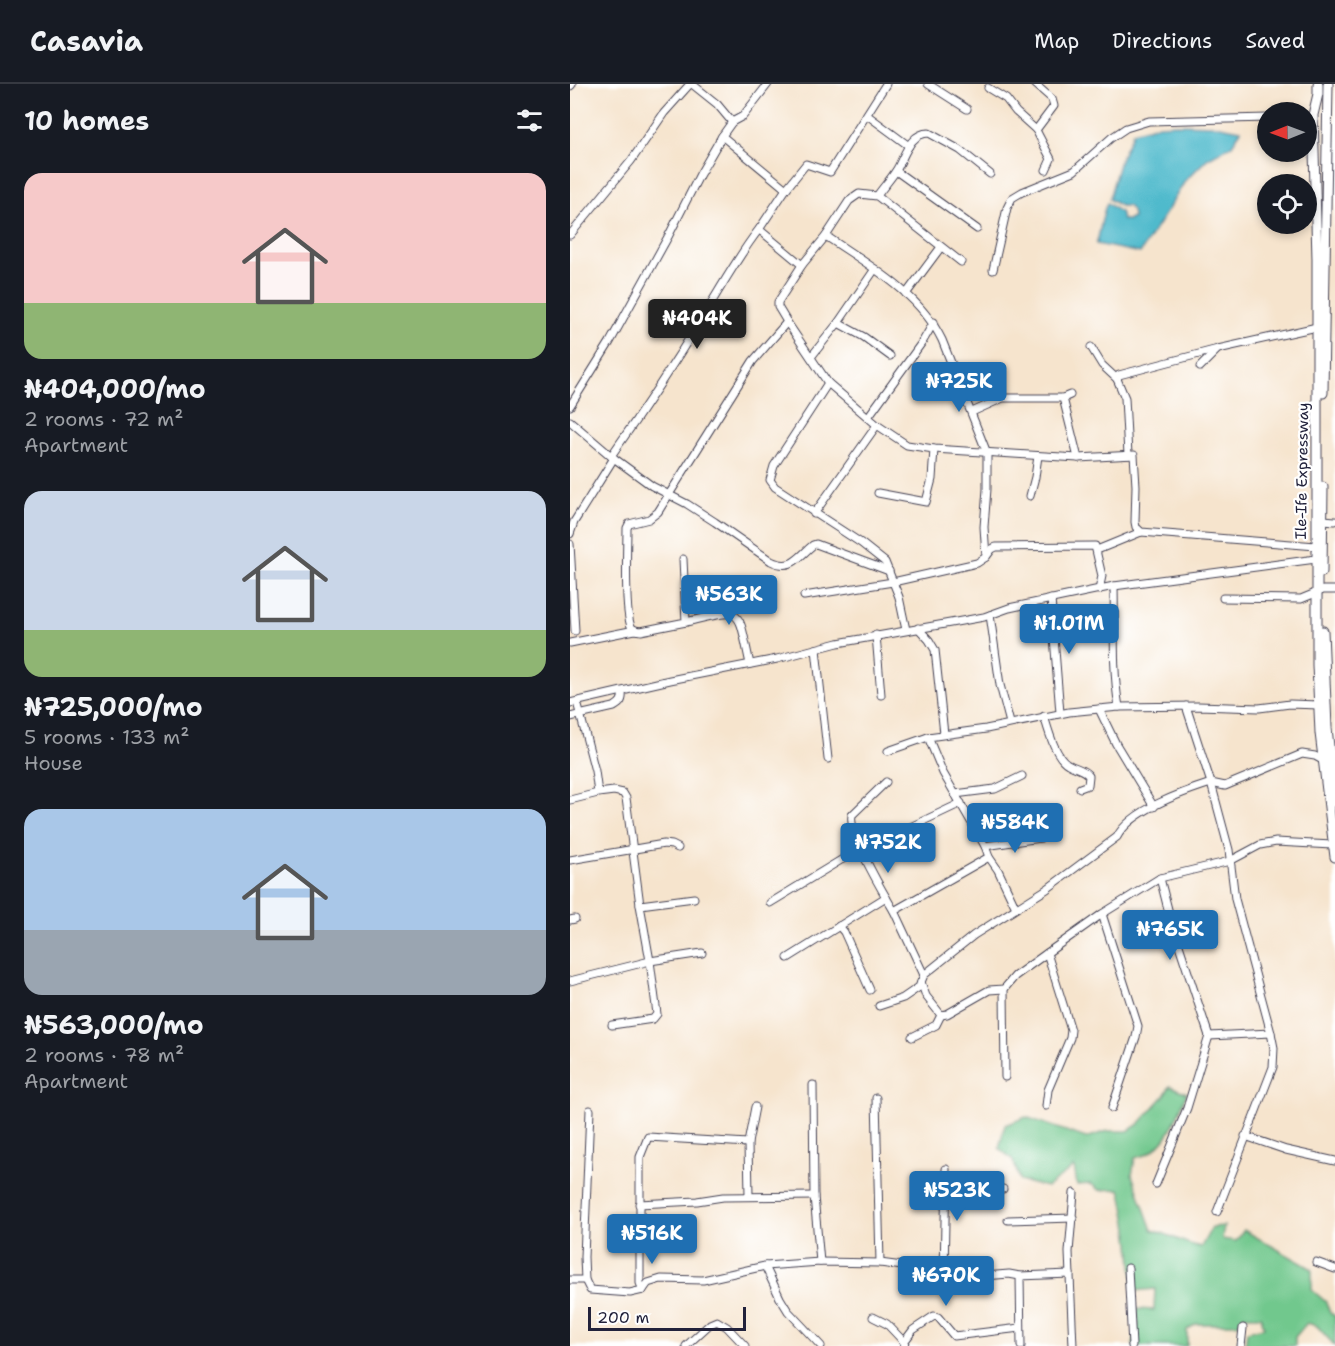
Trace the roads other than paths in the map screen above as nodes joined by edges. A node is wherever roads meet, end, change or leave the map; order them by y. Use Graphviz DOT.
graph roads {
  1 [pos="691,84"];
  2 [pos="768,84"];
  3 [pos="886,84"];
  4 [pos="928,84"];
  5 [pos="1035,84"];
  6 [pos="988,88"];
  7 [pos="1326,90"];
  8 [pos="1317,105"];
  9 [pos="967,109"];
  10 [pos="867,115"];
  11 [pos="1257,118"];
  12 [pos="732,122"];
  13 [pos="1036,130"];
  14 [pos="722,136"];
  15 [pos="909,146"];
  16 [pos="1314,162"];
  17 [pos="1046,170"];
  18 [pos="896,171"];
  19 [pos="990,174"];
  20 [pos="786,189"];
  21 [pos="877,196"];
  22 [pos="760,228"];
  23 [pos="977,229"];
  24 [pos="570,235"];
  25 [pos="826,236"];
  26 [pos="941,247"];
  27 [pos="1322,259"];
  28 [pos="961,262"];
  29 [pos="802,265"];
  30 [pos="875,269"];
  31 [pos="993,270"];
  32 [pos="1326,289"];
  33 [pos="906,294"];
  34 [pos="787,322"];
  35 [pos="934,322"];
  36 [pos="838,323"];
  37 [pos="1317,327"];
  38 [pos="1091,348"];
  39 [pos="1218,349"];
  40 [pos="890,356"];
  41 [pos="811,357"];
  42 [pos="1200,367"];
  43 [pos="1117,379"];
  44 [pos="828,383"];
  45 [pos="570,406"];
  46 [pos="972,412"];
  47 [pos="868,417"];
  48 [pos="570,421"];
  49 [pos="877,425"];
  50 [pos="934,449"];
  51 [pos="987,453"];
  52 [pos="1128,455"];
  53 [pos="1038,456"];
  54 [pos="612,457"];
  55 [pos="1078,458"];
  56 [pos="878,493"];
  57 [pos="668,494"];
  58 [pos="1030,496"];
  59 [pos="814,514"];
  60 [pos="1324,520"];
  61 [pos="1335,521"];
  62 [pos="1141,532"];
  63 [pos="570,534"];
  64 [pos="570,544"];
  65 [pos="1316,546"];
  66 [pos="1097,550"];
  67 [pos="986,557"];
  68 [pos="683,559"];
  69 [pos="1316,559"];
  70 [pos="890,572"];
  71 [pos="893,582"];
  72 [pos="1114,586"];
  73 [pos="1100,590"];
  74 [pos="1335,590"];
  75 [pos="1320,591"];
  76 [pos="804,596"];
  77 [pos="1223,598"];
  78 [pos="1051,599"];
  79 [pos="990,615"];
  80 [pos="686,622"];
  81 [pos="918,628"];
  82 [pos="635,630"];
  83 [pos="906,630"];
  84 [pos="575,631"];
  85 [pos="876,635"];
  86 [pos="570,643"];
  87 [pos="816,649"];
  88 [pos="750,664"];
  89 [pos="622,692"];
  90 [pos="881,695"];
  91 [pos="574,703"];
  92 [pos="1319,705"];
  93 [pos="1186,706"];
  94 [pos="1119,707"];
  95 [pos="1099,709"];
  96 [pos="1060,713"];
  97 [pos="580,715"];
  98 [pos="1044,716"];
  99 [pos="570,717"];
  100 [pos="1010,723"];
  101 [pos="944,734"];
  102 [pos="928,737"];
  103 [pos="1325,742"];
  104 [pos="888,752"];
  105 [pos="828,759"];
  106 [pos="1324,761"];
  107 [pos="1022,776"];
  108 [pos="886,782"];
  109 [pos="1211,783"];
  110 [pos="1080,788"];
  111 [pos="598,793"];
  112 [pos="955,794"];
  113 [pos="570,800"];
  114 [pos="1335,802"];
  115 [pos="961,803"];
  116 [pos="1154,807"];
  117 [pos="1041,838"];
  118 [pos="1332,845"];
  119 [pos="985,846"];
  120 [pos="634,848"];
  121 [pos="678,848"];
  122 [pos="861,850"];
  123 [pos="989,857"];
  124 [pos="1335,857"];
  125 [pos="570,860"];
  126 [pos="1230,861"];
  127 [pos="1160,878"];
  128 [pos="886,897"];
  129 [pos="694,898"];
  130 [pos="770,903"];
  131 [pos="640,905"];
  132 [pos="1016,908"];
  133 [pos="894,910"];
  134 [pos="1102,914"];
  135 [pos="839,926"];
  136 [pos="702,953"];
  137 [pos="1047,953"];
  138 [pos="788,958"];
  139 [pos="650,960"];
  140 [pos="922,979"];
  141 [pos="570,981"];
  142 [pos="1004,989"];
  143 [pos="870,990"];
  144 [pos="879,1006"];
  145 [pos="941,1015"];
  146 [pos="612,1025"];
  147 [pos="1271,1033"];
  148 [pos="1209,1036"];
  149 [pos="912,1037"];
  150 [pos="1005,1077"];
  151 [pos="813,1085"];
  152 [pos="876,1098"];
  153 [pos="1046,1106"];
  154 [pos="755,1107"];
  155 [pos="1112,1108"];
  156 [pos="590,1110"];
  157 [pos="1245,1136"];
  158 [pos="748,1143"];
  159 [pos="1335,1161"];
  160 [pos="946,1169"];
  161 [pos="1156,1184"];
  162 [pos="946,1187"];
  163 [pos="1003,1189"];
  164 [pos="1074,1193"];
  165 [pos="749,1196"];
  166 [pos="814,1196"];
  167 [pos="639,1204"];
  168 [pos="1217,1212"];
  169 [pos="1073,1218"];
  170 [pos="1008,1220"];
  171 [pos="820,1262"];
  172 [pos="1316,1262"];
  173 [pos="880,1263"];
  174 [pos="765,1266"];
  175 [pos="1128,1268"];
  176 [pos="1335,1269"];
  177 [pos="944,1274"];
  178 [pos="1070,1275"];
  179 [pos="1020,1276"];
  180 [pos="570,1280"];
  181 [pos="585,1280"];
  182 [pos="643,1290"];
  183 [pos="873,1317"];
  184 [pos="1020,1328"];
  185 [pos="1243,1328"];
  186 [pos="905,1344"];
  187 [pos="686,1346"];
  188 [pos="745,1346"];
  189 [pos="821,1346"];
  190 [pos="1021,1346"];
  191 [pos="1073,1346"];
  192 [pos="1132,1346"];
  193 [pos="1241,1346"];
  1 -- 12 [label="street"];
  1 -- 24 [label="street"];
  2 -- 12 [label="street"];
  3 -- 10 [label="street"];
  4 -- 9 [label="street"];
  5 -- 13 [label="street"];
  6 -- 13 [label="street"];
  7 -- 8 [label="main road, Ile-Ife Expressway"];
  7 -- 27 [label="main road, Ile-Ife Expressway"];
  10 -- 15 [label="street"];
  10 -- 20 [label="street"];
  11 -- 31 [label="street"];
  12 -- 14 [label="street"];
  13 -- 17 [label="street"];
  14 -- 20 [label="street"];
  14 -- 45 [label="street"];
  15 -- 18 [label="street"];
  15 -- 19 [label="street"];
  16 -- 27 [label="main road, Ile-Ife Expressway"];
  18 -- 21 [label="street"];
  18 -- 23 [label="street"];
  20 -- 22 [label="street"];
  21 -- 25 [label="street"];
  21 -- 26 [label="street"];
  22 -- 29 [label="street"];
  22 -- 54 [label="street"];
  25 -- 29 [label="street"];
  25 -- 30 [label="street"];
  26 -- 28 [label="street"];
  26 -- 33 [label="street"];
  27 -- 32 [label="main road, Ile-Ife Expressway"];
  29 -- 34 [label="street"];
  30 -- 33 [label="street"];
  30 -- 36 [label="street"];
  32 -- 37 [label="main road, Ile-Ife Expressway"];
  32 -- 60 [label="main road, Ile-Ife Expressway"];
  33 -- 35 [label="street"];
  34 -- 41 [label="street"];
  34 -- 57 [label="street"];
  35 -- 46 [label="street"];
  35 -- 47 [label="street"];
  36 -- 40 [label="street"];
  36 -- 41 [label="street"];
  37 -- 39 [label="street"];
  37 -- 65 [label="main road, Ile-Ife Expressway"];
  38 -- 43 [label="street"];
  39 -- 42 [label="street"];
  39 -- 43 [label="street"];
  41 -- 44 [label="street"];
  43 -- 52 [label="street"];
  44 -- 47 [label="street"];
  44 -- 59 [label="street"];
  46 -- 51 [label="street"];
  46 -- 55 [label="street"];
  47 -- 49 [label="street"];
  48 -- 54 [label="street"];
  49 -- 50 [label="street"];
  49 -- 59 [label="street"];
  50 -- 51 [label="street"];
  50 -- 56 [label="street"];
  51 -- 53 [label="street"];
  51 -- 67 [label="street"];
  52 -- 55 [label="street"];
  52 -- 62 [label="street"];
  53 -- 55 [label="street"];
  53 -- 58 [label="street"];
  54 -- 57 [label="street"];
  54 -- 63 [label="street"];
  57 -- 70 [label="street"];
  57 -- 82 [label="street"];
  59 -- 70 [label="street"];
  60 -- 61 [label="street"];
  60 -- 75 [label="main road, Ile-Ife Expressway"];
  62 -- 65 [label="street"];
  62 -- 66 [label="street"];
  64 -- 84 [label="street"];
  65 -- 69 [label="main road, Ile-Ife Expressway"];
  66 -- 67 [label="street"];
  66 -- 73 [label="street"];
  67 -- 71 [label="street"];
  68 -- 80 [label="street"];
  69 -- 72 [label="street"];
  69 -- 75 [label="main road, Ile-Ife Expressway"];
  70 -- 71 [label="street"];
  71 -- 76 [label="street"];
  71 -- 83 [label="street"];
  72 -- 73 [label="street"];
  72 -- 94 [label="street"];
  73 -- 78 [label="street"];
  74 -- 75 [label="street"];
  75 -- 77 [label="street"];
  75 -- 92 [label="main road, Ile-Ife Expressway"];
  75 -- 103 [label="main road, Ile-Ife Expressway"];
  78 -- 79 [label="street"];
  78 -- 96 [label="street"];
  79 -- 81 [label="street"];
  79 -- 100 [label="street"];
  80 -- 82 [label="street"];
  80 -- 88 [label="street"];
  81 -- 83 [label="street"];
  81 -- 101 [label="street"];
  82 -- 86 [label="street"];
  83 -- 85 [label="street"];
  85 -- 87 [label="street"];
  85 -- 90 [label="street"];
  87 -- 88 [label="street"];
  87 -- 105 [label="street"];
  88 -- 89 [label="street"];
  89 -- 91 [label="street"];
  89 -- 97 [label="street"];
  91 -- 97 [label="street"];
  92 -- 93 [label="street"];
  92 -- 103 [label="main road, Ile-Ife Expressway"];
  93 -- 94 [label="street"];
  93 -- 109 [label="street"];
  94 -- 95 [label="street"];
  95 -- 96 [label="street"];
  95 -- 116 [label="street"];
  96 -- 98 [label="street"];
  97 -- 99 [label="street"];
  97 -- 111 [label="street"];
  98 -- 100 [label="street"];
  98 -- 110 [label="street"];
  100 -- 101 [label="street"];
  101 -- 102 [label="street"];
  102 -- 104 [label="street"];
  102 -- 112 [label="street"];
  103 -- 106 [label="main road, Ile-Ife Expressway"];
  103 -- 114 [label="main road, Ile-Ife Expressway"];
  106 -- 109 [label="street"];
  106 -- 118 [label="main road, Ile-Ife Expressway"];
  107 -- 112 [label="street"];
  108 -- 122 [label="street"];
  109 -- 116 [label="street"];
  109 -- 126 [label="street"];
  111 -- 113 [label="street"];
  111 -- 120 [label="street"];
  112 -- 115 [label="street"];
  115 -- 119 [label="street"];
  115 -- 122 [label="street"];
  116 -- 132 [label="street"];
  117 -- 119 [label="street"];
  118 -- 124 [label="main road, Ile-Ife Expressway"];
  118 -- 126 [label="street"];
  119 -- 123 [label="street"];
  120 -- 121 [label="street"];
  120 -- 125 [label="street"];
  120 -- 131 [label="street"];
  122 -- 128 [label="street"];
  122 -- 130 [label="street"];
  123 -- 132 [label="street"];
  123 -- 133 [label="street"];
  126 -- 127 [label="street"];
  126 -- 147 [label="street"];
  127 -- 134 [label="street"];
  127 -- 148 [label="street"];
  128 -- 133 [label="street"];
  128 -- 135 [label="street"];
  129 -- 131 [label="street"];
  131 -- 139 [label="street"];
  132 -- 140 [label="street"];
  133 -- 140 [label="street"];
  134 -- 137 [label="street"];
  134 -- 155 [label="street"];
  135 -- 138 [label="street"];
  135 -- 143 [label="street"];
  136 -- 139 [label="street"];
  137 -- 142 [label="street"];
  137 -- 153 [label="street"];
  139 -- 141 [label="street"];
  139 -- 146 [label="street"];
  140 -- 144 [label="street"];
  140 -- 145 [label="street"];
  142 -- 145 [label="street"];
  142 -- 150 [label="street"];
  145 -- 149 [label="street"];
  147 -- 148 [label="street"];
  147 -- 157 [label="street"];
  148 -- 161 [label="street"];
  151 -- 166 [label="street"];
  152 -- 173 [label="street"];
  154 -- 158 [label="street"];
  156 -- 181 [label="street"];
  157 -- 159 [label="street"];
  157 -- 168 [label="street"];
  158 -- 165 [label="street"];
  158 -- 167 [label="street"];
  160 -- 162 [label="street"];
  162 -- 163 [label="street"];
  162 -- 177 [label="street"];
  164 -- 169 [label="street"];
  165 -- 166 [label="street"];
  165 -- 167 [label="street"];
  166 -- 171 [label="street"];
  167 -- 182 [label="street"];
  169 -- 170 [label="street"];
  169 -- 178 [label="street"];
  171 -- 173 [label="street"];
  171 -- 174 [label="street"];
  172 -- 176 [label="street"];
  173 -- 177 [label="street"];
  174 -- 182 [label="street"];
  174 -- 189 [label="street"];
  175 -- 192 [label="street"];
  177 -- 179 [label="street"];
  178 -- 179 [label="street"];
  178 -- 191 [label="street"];
  179 -- 184 [label="street"];
  180 -- 181 [label="street"];
  181 -- 182 [label="street"];
  183 -- 186 [label="street"];
  184 -- 186 [label="street"];
  184 -- 190 [label="street"];
  185 -- 193 [label="street"];
  187 -- 188 [label="street"];
}
